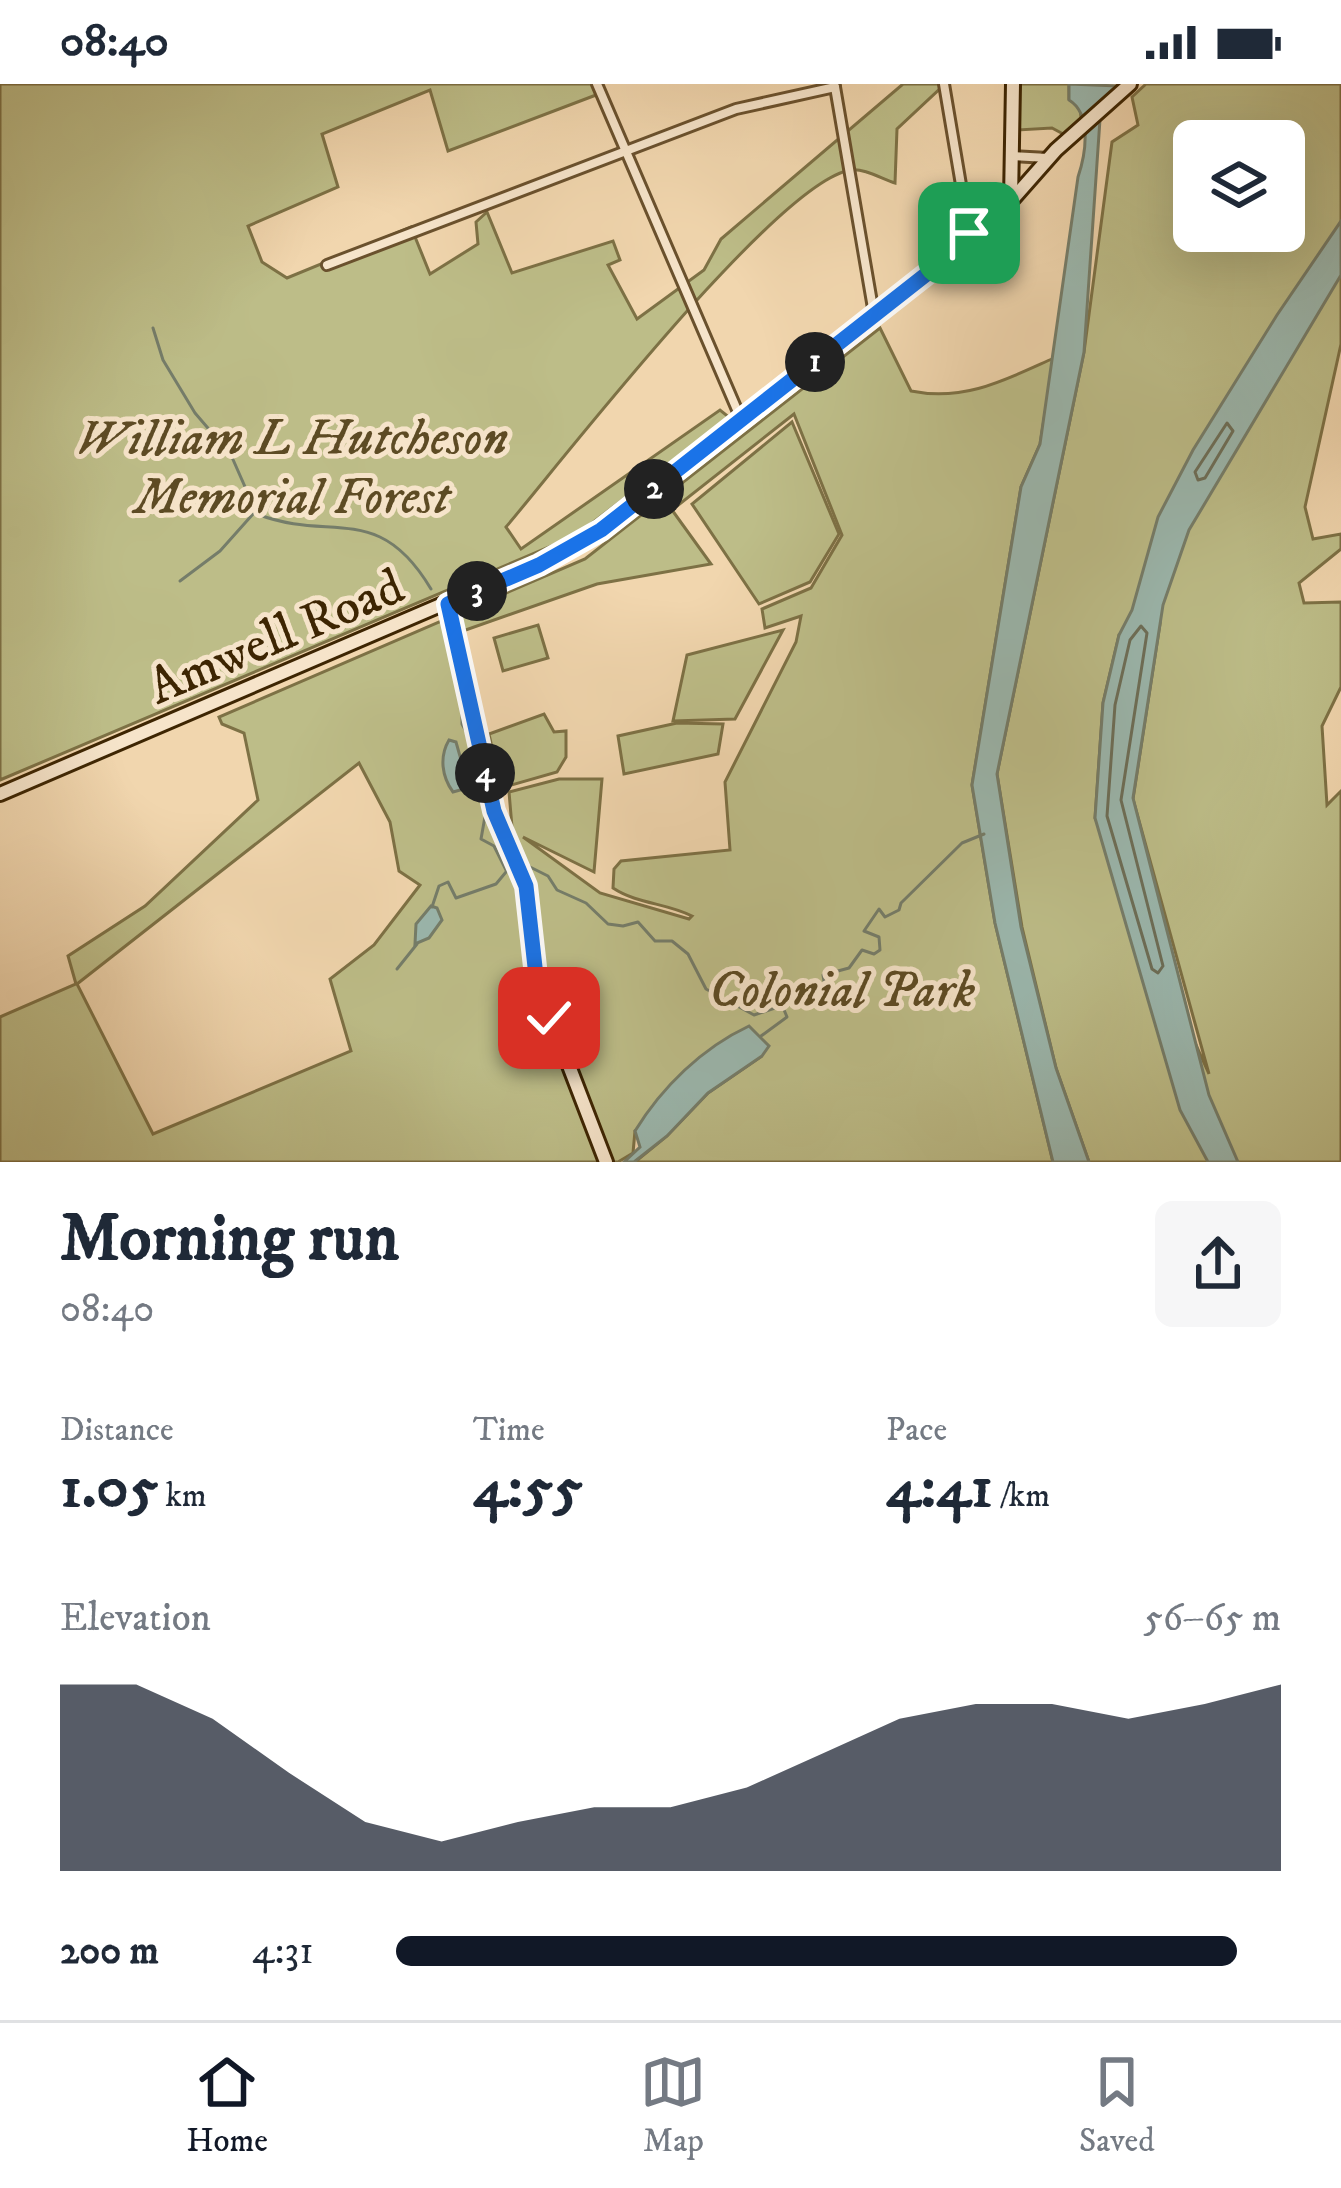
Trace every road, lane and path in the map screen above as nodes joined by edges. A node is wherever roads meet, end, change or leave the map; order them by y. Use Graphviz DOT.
graph roads {
  1 [pos="597,84"];
  2 [pos="944,84"];
  3 [pos="1013,84"];
  4 [pos="1130,84"];
  5 [pos="835,85"];
  6 [pos="623,150"];
  7 [pos="1012,156"];
  8 [pos="1049,158"];
  9 [pos="1011,201"];
  10 [pos="970,239"];
  11 [pos="327,265"];
  12 [pos="874,316"];
  13 [pos="742,420"];
  14 [pos="448,604"];
  15 [pos="0,794"];
  16 [pos="606,1162"];
  1 -- 6 [label="street"];
  2 -- 10 [label="street"];
  3 -- 7 [label="main road"];
  4 -- 8 [label="main road, Amwell Road"];
  5 -- 6 [label="street"];
  5 -- 12 [label="street"];
  6 -- 11 [label="street"];
  6 -- 13 [label="street"];
  7 -- 8 [label="street"];
  7 -- 9 [label="main road"];
  8 -- 9 [label="main road, Amwell Road"];
  9 -- 10 [label="main road, Amwell Road"];
  10 -- 12 [label="main road, Amwell Road"];
  12 -- 13 [label="main road, Amwell Road"];
  13 -- 14 [label="main road, Amwell Road"];
  14 -- 15 [label="main road, Amwell Road"];
  14 -- 16 [label="main road"];
}
